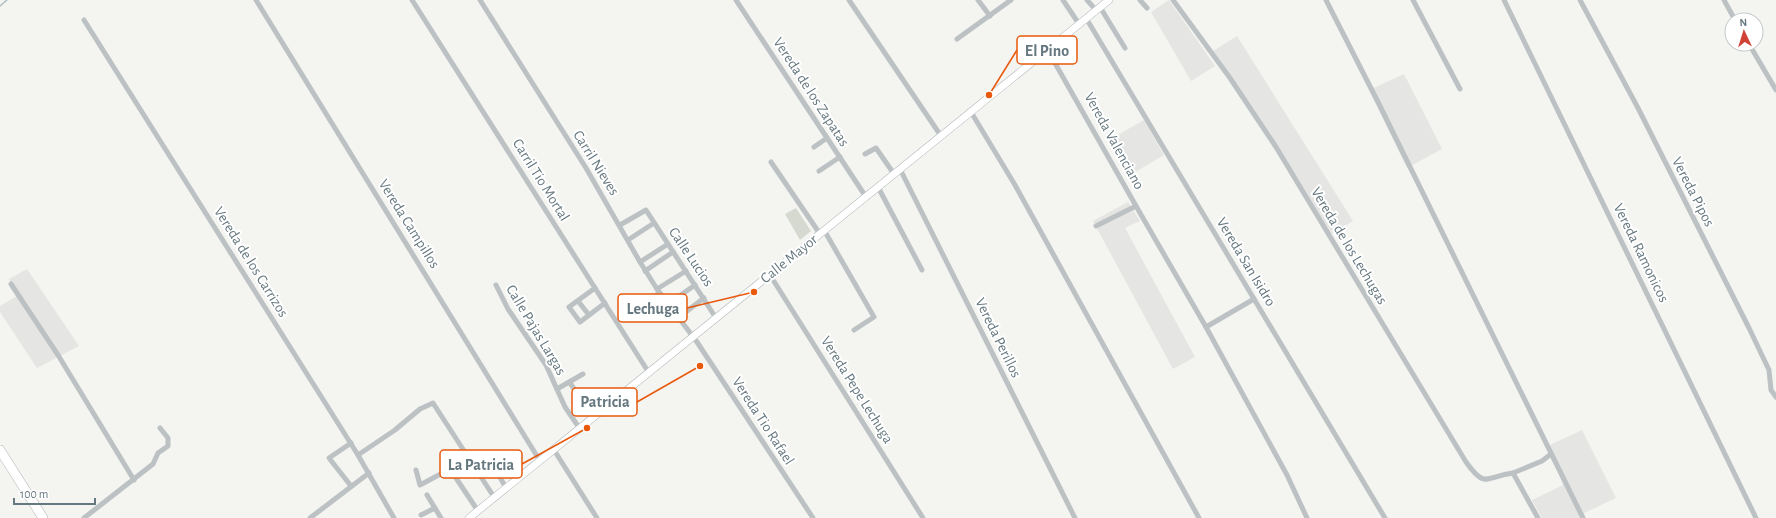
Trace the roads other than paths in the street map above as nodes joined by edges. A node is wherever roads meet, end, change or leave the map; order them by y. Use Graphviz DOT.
graph roads {
  1 [pos="256,0"];
  2 [pos="412,0"];
  3 [pos="480,0"];
  4 [pos="736,0"];
  5 [pos="849,0"];
  6 [pos="978,0"];
  7 [pos="1011,0"];
  8 [pos="1063,0"];
  9 [pos="1087,0"];
  10 [pos="1108,0"];
  11 [pos="1140,0"];
  12 [pos="1173,0"];
  13 [pos="1326,0"];
  14 [pos="1413,0"];
  15 [pos="1504,0"];
  16 [pos="1580,0"];
  17 [pos="1724,0"];
  18 [pos="1098,8"];
  19 [pos="1147,8"];
  20 [pos="1731,12"];
  21 [pos="990,16"];
  22 [pos="1086,18"];
  23 [pos="84,20"];
  24 [pos="1079,24"];
  25 [pos="957,39"];
  26 [pos="1125,48"];
  27 [pos="1048,49"];
  28 [pos="1754,52"];
  29 [pos="1460,89"];
  30 [pos="1776,90"];
  31 [pos="970,112"];
  32 [pos="941,136"];
  33 [pos="827,138"];
  34 [pos="814,147"];
  35 [pos="865,154"];
  36 [pos="840,157"];
  37 [pos="771,162"];
  38 [pos="819,171"];
  39 [pos="897,172"];
  40 [pos="878,187"];
  41 [pos="866,197"];
  42 [pos="1136,206"];
  43 [pos="654,223"];
  44 [pos="620,225"];
  45 [pos="1096,226"];
  46 [pos="822,232"];
  47 [pos="628,240"];
  48 [pos="668,244"];
  49 [pos="674,252"];
  50 [pos="640,262"];
  51 [pos="922,270"];
  52 [pos="645,271"];
  53 [pos="686,271"];
  54 [pos="770,275"];
  55 [pos="12,284"];
  56 [pos="695,285"];
  57 [pos="496,286"];
  58 [pos="595,288"];
  59 [pos="659,291"];
  60 [pos="704,298"];
  61 [pos="1254,299"];
  62 [pos="578,301"];
  63 [pos="605,303"];
  64 [pos="640,304"];
  65 [pos="668,304"];
  66 [pos="589,315"];
  67 [pos="678,318"];
  68 [pos="716,318"];
  69 [pos="1206,327"];
  70 [pos="854,330"];
  71 [pos="693,337"];
  72 [pos="649,373"];
  73 [pos="583,374"];
  74 [pos="570,383"];
  75 [pos="558,389"];
  76 [pos="1776,398"];
  77 [pos="594,418"];
  78 [pos="160,428"];
  79 [pos="580,429"];
  80 [pos="351,443"];
  81 [pos="0,450"];
  82 [pos="554,450"];
  83 [pos="487,454"];
  84 [pos="1551,454"];
  85 [pos="358,455"];
  86 [pos="467,455"];
  87 [pos="540,460"];
  88 [pos="450,469"];
  89 [pos="416,470"];
  90 [pos="369,473"];
  91 [pos="1513,473"];
  92 [pos="134,480"];
  93 [pos="351,486"];
  94 [pos="506,488"];
  95 [pos="427,495"];
  96 [pos="494,498"];
  97 [pos="435,508"];
  98 [pos="478,511"];
  99 [pos="420,515"];
  100 [pos="43,518"];
  101 [pos="84,518"];
  102 [pos="310,518"];
  103 [pos="394,518"];
  104 [pos="441,518"];
  105 [pos="469,518"];
  106 [pos="597,518"];
  107 [pos="813,518"];
  108 [pos="923,518"];
  109 [pos="1075,518"];
  110 [pos="1199,518"];
  111 [pos="1307,518"];
  112 [pos="1385,518"];
  113 [pos="1538,518"];
  114 [pos="1583,518"];
  115 [pos="1756,518"];
  1 -- 87 [label="street, Vereda Campillos"];
  2 -- 58 [label="street, Carril Tio Mortal"];
  3 -- 44 [label="street, Carril Nieves"];
  4 -- 33 [label="street, Vereda de los Zapatas"];
  5 -- 32 [label="street"];
  6 -- 21 [label="street"];
  7 -- 21 [label="street"];
  8 -- 24 [label="street"];
  9 -- 18 [label="street"];
  10 -- 18 [label="main road, Calle Mayor"];
  11 -- 19 [label="street"];
  12 -- 91 [label="street, Vereda de los Lechugas"];
  13 -- 84 [label="street"];
  14 -- 29 [label="street"];
  15 -- 115 [label="street, Vereda Ramonicos"];
  16 -- 76 [label="street, Vereda Pipos"];
  17 -- 20 [label="street"];
  18 -- 22 [label="main road, Calle Mayor"];
  18 -- 26 [label="street"];
  21 -- 25 [label="street"];
  22 -- 24 [label="main road, Calle Mayor"];
  22 -- 61 [label="street, Vereda San Isidro"];
  23 -- 80 [label="street, Vereda de los Carrizos"];
  24 -- 27 [label="main road, Calle Mayor"];
  27 -- 31 [label="main road, Calle Mayor"];
  27 -- 42 [label="street, Vereda Valenciano"];
  28 -- 30 [label="street"];
  31 -- 32 [label="main road, Calle Mayor"];
  31 -- 110 [label="street"];
  32 -- 39 [label="main road, Calle Mayor"];
  33 -- 34 [label="street"];
  33 -- 36 [label="street, Vereda de los Zapatas"];
  35 -- 39 [label="street, Vereda Perillos"];
  36 -- 38 [label="street"];
  36 -- 41 [label="street, Vereda de los Zapatas"];
  37 -- 46 [label="street"];
  39 -- 40 [label="main road, Calle Mayor"];
  39 -- 109 [label="street, Vereda Perillos"];
  40 -- 41 [label="main road, Calle Mayor"];
  40 -- 51 [label="street"];
  41 -- 46 [label="main road, Calle Mayor"];
  42 -- 45 [label="street, Vereda Valenciano"];
  42 -- 69 [label="street"];
  43 -- 44 [label="street, Calle Lucios"];
  43 -- 47 [label="street"];
  43 -- 48 [label="street, Calle Lucios"];
  44 -- 47 [label="street, Carril Nieves"];
  46 -- 54 [label="main road, Calle Mayor"];
  46 -- 70 [label="street"];
  47 -- 50 [label="street, Carril Nieves"];
  48 -- 49 [label="street, Calle Lucios"];
  48 -- 50 [label="street"];
  49 -- 52 [label="street"];
  49 -- 53 [label="street, Calle Lucios"];
  50 -- 52 [label="street, Carril Nieves"];
  52 -- 59 [label="street, Carril Nieves"];
  53 -- 56 [label="street, Calle Lucios"];
  53 -- 59 [label="street"];
  54 -- 68 [label="main road, Calle Mayor"];
  54 -- 108 [label="street, Vereda Pepe Lechuga"];
  55 -- 92 [label="street"];
  56 -- 60 [label="street, Calle Lucios"];
  56 -- 65 [label="street"];
  57 -- 75 [label="street, Calle Pajas Largas"];
  58 -- 62 [label="street"];
  58 -- 63 [label="street, Carril Tio Mortal"];
  59 -- 64 [label="street"];
  59 -- 65 [label="street, Carril Nieves"];
  60 -- 67 [label="street"];
  60 -- 68 [label="street, Calle Lucios"];
  61 -- 69 [label="street"];
  61 -- 112 [label="street, Vereda San Isidro"];
  62 -- 66 [label="street"];
  62 -- 66 [label="street"];
  63 -- 66 [label="street"];
  63 -- 72 [label="street, Carril Tio Mortal"];
  65 -- 67 [label="street, Carril Nieves"];
  67 -- 71 [label="street, Carril Nieves"];
  68 -- 71 [label="main road, Calle Mayor"];
  69 -- 111 [label="street"];
  71 -- 72 [label="main road, Calle Mayor"];
  71 -- 107 [label="street, Vereda Tio Rafael"];
  72 -- 77 [label="main road, Calle Mayor"];
  73 -- 74 [label="street"];
  74 -- 75 [label="street"];
  74 -- 77 [label="street"];
  75 -- 79 [label="street, Calle Pajas Largas"];
  77 -- 79 [label="main road, Calle Mayor"];
  78 -- 92 [label="street"];
  79 -- 82 [label="main road, Calle Mayor"];
  80 -- 85 [label="street, Vereda de los Carrizos"];
  80 -- 93 [label="street"];
  81 -- 100 [label="highway"];
  82 -- 87 [label="main road, Calle Mayor"];
  82 -- 106 [label="street"];
  83 -- 94 [label="street"];
  84 -- 91 [label="street, Vereda de los Lechugas"];
  84 -- 114 [label="street"];
  85 -- 86 [label="street"];
  85 -- 90 [label="street, Vereda de los Carrizos"];
  86 -- 88 [label="street"];
  86 -- 96 [label="street"];
  87 -- 94 [label="main road, Calle Mayor"];
  88 -- 89 [label="street"];
  88 -- 98 [label="street"];
  90 -- 93 [label="street"];
  90 -- 103 [label="street, Vereda de los Carrizos"];
  91 -- 113 [label="street"];
  92 -- 101 [label="street"];
  93 -- 102 [label="street"];
  94 -- 96 [label="main road, Calle Mayor"];
  95 -- 97 [label="street"];
  96 -- 98 [label="main road, Calle Mayor"];
  97 -- 99 [label="street"];
  97 -- 104 [label="street"];
  98 -- 105 [label="main road, Calle Mayor"];
}
